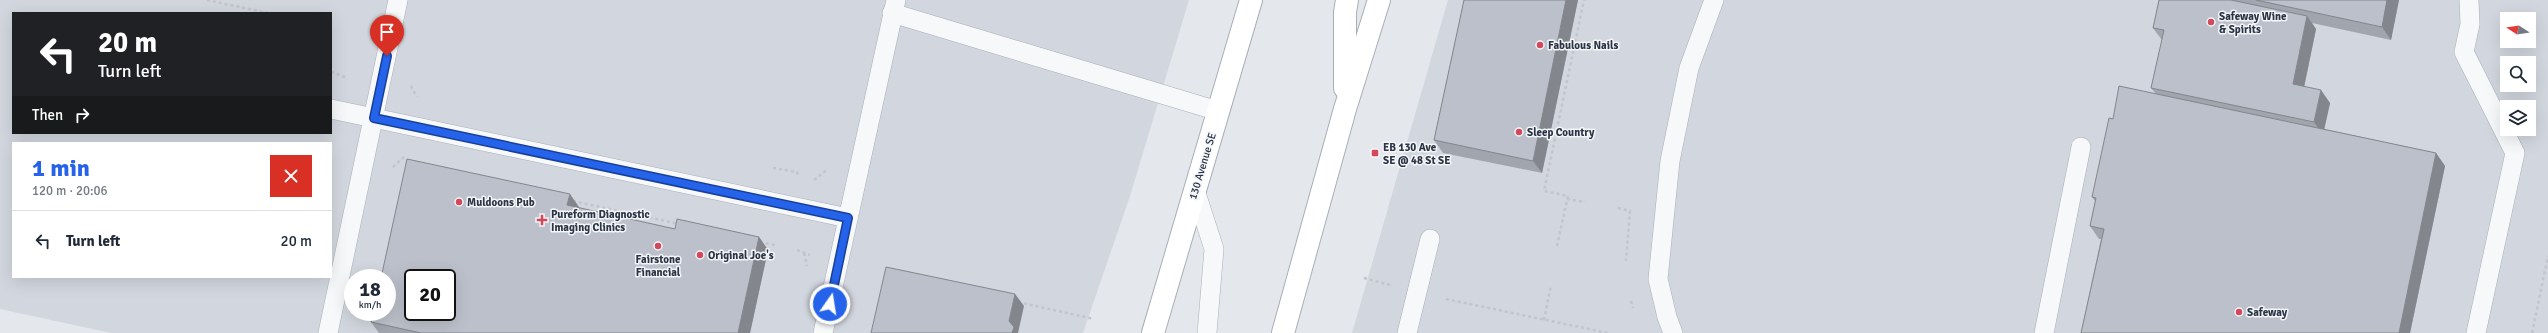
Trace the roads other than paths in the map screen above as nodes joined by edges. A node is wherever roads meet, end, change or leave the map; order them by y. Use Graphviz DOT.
graph roads {
  1 [pos="398,0"];
  2 [pos="1251,0"];
  3 [pos="1347,0"];
  4 [pos="1379,0"];
  5 [pos="1714,0"];
  6 [pos="2469,0"];
  7 [pos="894,6"];
  8 [pos="332,109"];
  9 [pos="1345,109"];
  10 [pos="1218,111"];
  11 [pos="374,118"];
  12 [pos="2081,147"];
  13 [pos="1194,190"];
  14 [pos="848,218"];
  15 [pos="1430,238"];
  16 [pos="328,333"];
  17 [pos="823,333"];
  18 [pos="1153,333"];
  19 [pos="1207,333"];
  20 [pos="1283,333"];
  21 [pos="1408,333"];
  22 [pos="1673,333"];
  23 [pos="2044,333"];
  24 [pos="2476,333"];
  1 -- 11 [label="lane"];
  2 -- 10 [label="main road, 130 Avenue SE"];
  3 -- 9 [label="main road"];
  4 -- 9 [label="main road"];
  5 -- 22 [label="lane"];
  6 -- 24 [label="lane"];
  7 -- 10 [label="lane"];
  7 -- 14 [label="lane"];
  8 -- 11 [label="lane"];
  9 -- 20 [label="main road"];
  10 -- 13 [label="main road, 130 Avenue SE"];
  11 -- 14 [label="lane"];
  11 -- 16 [label="lane"];
  12 -- 23 [label="lane"];
  13 -- 18 [label="main road, 130 Avenue SE"];
  13 -- 19 [label="lane"];
  14 -- 17 [label="lane"];
  15 -- 21 [label="lane"];
}
